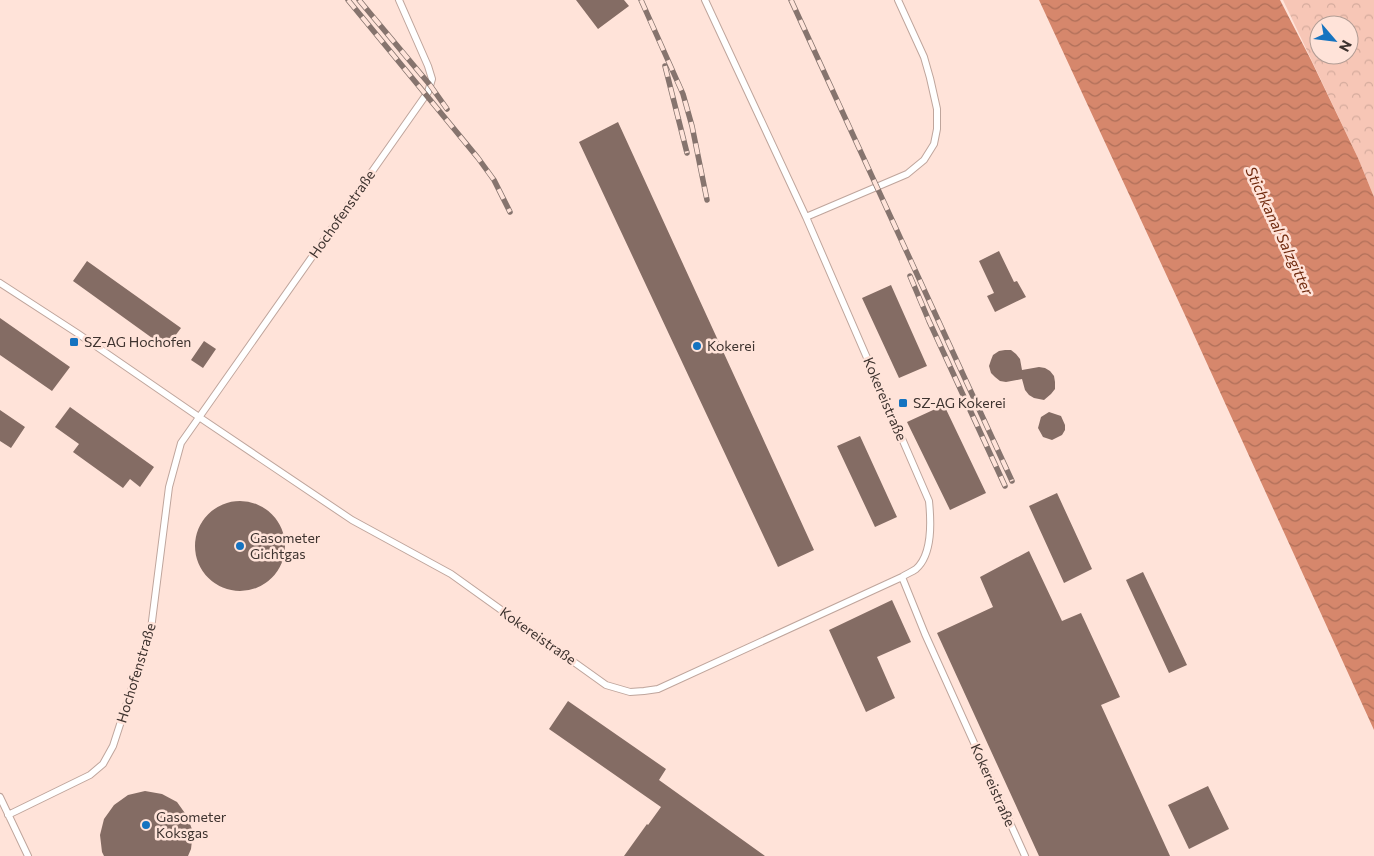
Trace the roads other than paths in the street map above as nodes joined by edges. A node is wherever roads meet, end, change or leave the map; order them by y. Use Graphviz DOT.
graph roads {
  1 [pos="398,0"];
  2 [pos="705,0"];
  3 [pos="898,0"];
  4 [pos="806,217"];
  5 [pos="0,282"];
  6 [pos="198,417"];
  7 [pos="902,577"];
  8 [pos="0,797"];
  9 [pos="8,814"];
  10 [pos="28,856"];
  11 [pos="1025,856"];
  1 -- 6 [label="lane, Hochofenstraße"];
  2 -- 4 [label="lane, Kokereistraße"];
  3 -- 4 [label="lane"];
  4 -- 7 [label="lane, Kokereistraße"];
  5 -- 6 [label="lane"];
  6 -- 7 [label="lane, Kokereistraße"];
  6 -- 9 [label="lane, Hochofenstraße"];
  7 -- 11 [label="lane, Kokereistraße"];
  8 -- 9 [label="lane"];
  9 -- 10 [label="lane"];
}
